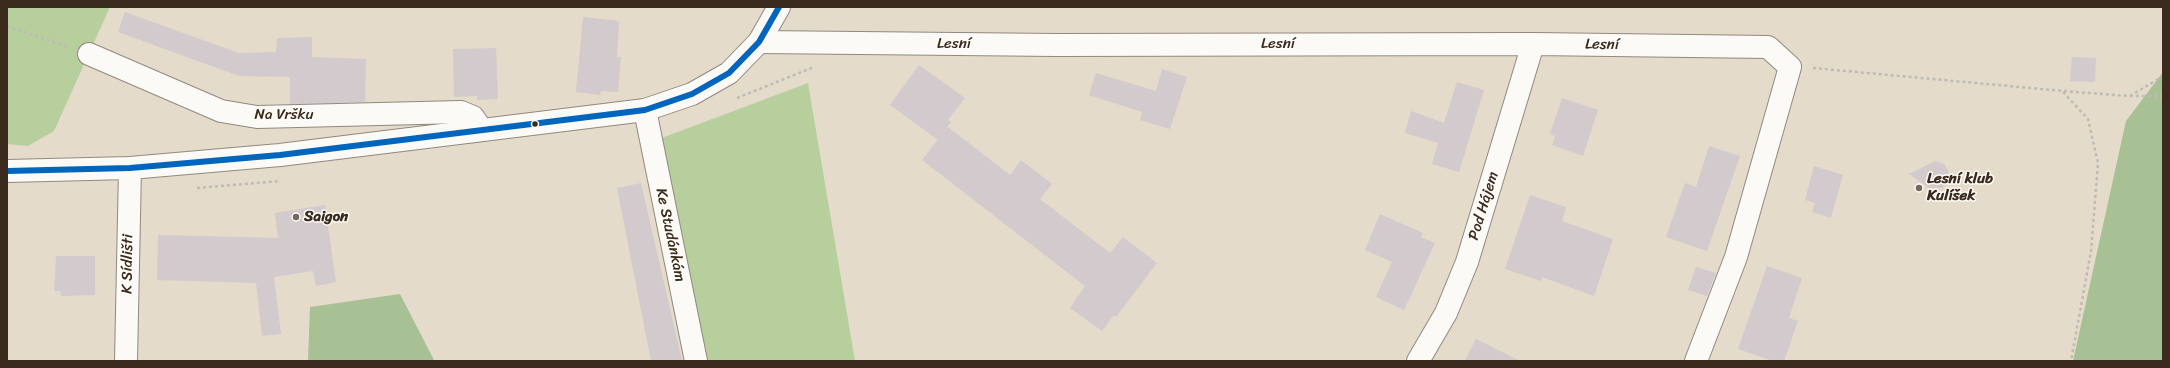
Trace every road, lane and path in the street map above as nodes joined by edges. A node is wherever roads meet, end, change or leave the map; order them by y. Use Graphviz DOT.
graph roads {
  1 [pos="778,7"];
  2 [pos="7,26"];
  3 [pos="759,42"];
  4 [pos="1533,44"];
  5 [pos="89,54"];
  6 [pos="1790,66"];
  7 [pos="2163,76"];
  8 [pos="2063,91"];
  9 [pos="2130,96"];
  10 [pos="2163,96"];
  11 [pos="645,110"];
  12 [pos="482,130"];
  13 [pos="130,168"];
  14 [pos="7,171"];
  15 [pos="126,361"];
  16 [pos="696,361"];
  17 [pos="1418,361"];
  18 [pos="1696,361"];
  19 [pos="2071,361"];
  1 -- 3 [label="street"];
  2 -- 5 [label="path"];
  3 -- 4 [label="street, Lesní"];
  3 -- 11 [label="street"];
  4 -- 6 [label="street, Lesní"];
  4 -- 17 [label="street, Pod Hájem"];
  5 -- 12 [label="street, Na Vršku"];
  6 -- 8 [label="path"];
  6 -- 18 [label="street"];
  7 -- 9 [label="path"];
  8 -- 9 [label="path"];
  8 -- 19 [label="path"];
  9 -- 10 [label="path"];
  11 -- 12 [label="street"];
  11 -- 16 [label="street, Ke Studánkám"];
  12 -- 13 [label="street"];
  13 -- 14 [label="street"];
  13 -- 15 [label="street, K Sídlišti"];
}
